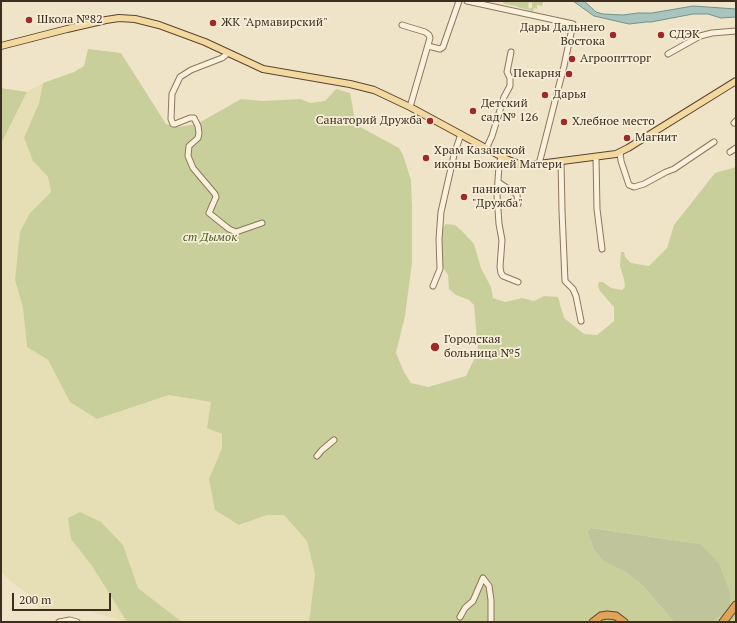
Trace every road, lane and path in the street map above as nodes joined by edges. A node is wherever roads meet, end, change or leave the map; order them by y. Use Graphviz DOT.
graph roads {
  1 [pos="459,1"];
  2 [pos="467,1"];
  3 [pos="402,25"];
  4 [pos="736,31"];
  5 [pos="1,46"];
  6 [pos="428,46"];
  7 [pos="511,52"];
  8 [pos="228,53"];
  9 [pos="668,54"];
  10 [pos="736,81"];
  11 [pos="410,107"];
  12 [pos="461,134"];
  13 [pos="714,142"];
  14 [pos="736,148"];
  15 [pos="486,149"];
  16 [pos="620,152"];
  17 [pos="730,152"];
  18 [pos="501,157"];
  19 [pos="596,157"];
  20 [pos="561,161"];
  21 [pos="539,164"];
  22 [pos="498,182"];
  23 [pos="518,204"];
  24 [pos="262,223"];
  25 [pos="602,249"];
  26 [pos="518,282"];
  27 [pos="433,286"];
  28 [pos="580,321"];
  29 [pos="334,440"];
  30 [pos="317,456"];
  31 [pos="736,605"];
  32 [pos="460,617"];
  33 [pos="59,622"];
  34 [pos="77,622"];
  35 [pos="491,622"];
  36 [pos="593,622"];
  37 [pos="624,622"];
  38 [pos="723,622"];
  1 -- 6 [label="street"];
  2 -- 21 [label="street"];
  3 -- 6 [label="street"];
  4 -- 9 [label="street"];
  5 -- 8 [label="main road"];
  6 -- 11 [label="street"];
  7 -- 15 [label="street"];
  8 -- 11 [label="main road"];
  8 -- 24 [label="street"];
  10 -- 16 [label="main road"];
  11 -- 12 [label="main road"];
  12 -- 15 [label="main road"];
  12 -- 27 [label="street"];
  13 -- 16 [label="street"];
  14 -- 17 [label="street"];
  15 -- 18 [label="main road"];
  16 -- 19 [label="main road"];
  18 -- 21 [label="main road"];
  18 -- 22 [label="street"];
  19 -- 20 [label="main road"];
  19 -- 25 [label="street"];
  20 -- 21 [label="main road"];
  20 -- 28 [label="street"];
  22 -- 23 [label="street"];
  22 -- 26 [label="street"];
  29 -- 30 [label="street"];
  31 -- 38 [label="highway"];
  32 -- 35 [label="street"];
  33 -- 34 [label="street"];
  36 -- 37 [label="highway"];
}
